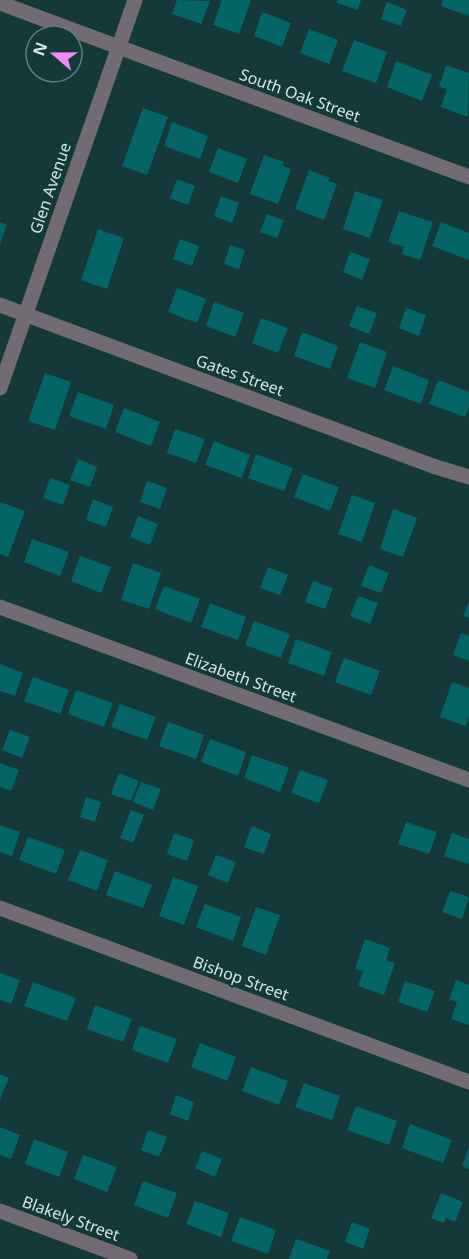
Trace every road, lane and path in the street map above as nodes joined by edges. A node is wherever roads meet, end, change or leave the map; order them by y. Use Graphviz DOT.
graph roads {
  1 [pos="135,0"];
  2 [pos="0,3"];
  3 [pos="118,47"];
  4 [pos="469,177"];
  5 [pos="0,305"];
  6 [pos="25,314"];
  7 [pos="0,388"];
  8 [pos="469,477"];
  9 [pos="0,607"];
  10 [pos="469,780"];
  11 [pos="0,908"];
  12 [pos="469,1082"];
  13 [pos="0,1211"];
  14 [pos="130,1259"];
  1 -- 3 [label="street, Glen Avenue"];
  2 -- 3 [label="street, South Oak Street"];
  3 -- 4 [label="street, South Oak Street"];
  3 -- 6 [label="street, Glen Avenue"];
  5 -- 6 [label="street, Gates Street"];
  6 -- 7 [label="street, Glen Avenue"];
  6 -- 8 [label="street, Gates Street"];
  9 -- 10 [label="street, Elizabeth Street"];
  11 -- 12 [label="street, Bishop Street"];
  13 -- 14 [label="street, Blakely Street"];
}
